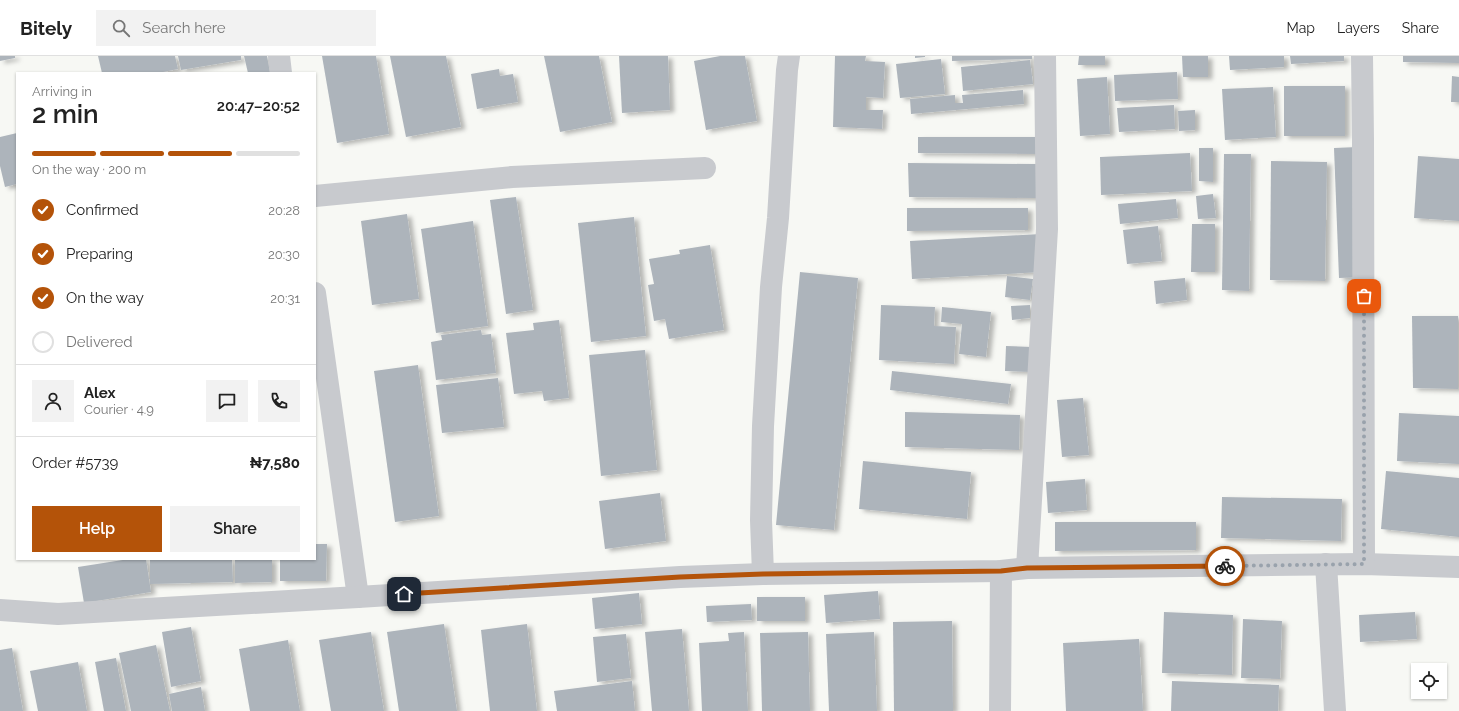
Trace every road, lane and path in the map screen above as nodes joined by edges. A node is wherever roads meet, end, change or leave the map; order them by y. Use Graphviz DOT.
graph roads {
  1 [pos="279,56"];
  2 [pos="789,56"];
  3 [pos="1045,56"];
  4 [pos="1362,56"];
  5 [pos="281,72"];
  6 [pos="705,168"];
  7 [pos="316,196"];
  8 [pos="316,300"];
  9 [pos="1326,564"];
  10 [pos="1364,564"];
  11 [pos="1459,567"];
  12 [pos="1027,568"];
  13 [pos="1001,571"];
  14 [pos="763,574"];
  15 [pos="358,597"];
  16 [pos="0,610"];
  17 [pos="1000,711"];
  18 [pos="1335,711"];
  1 -- 5 [label="street"];
  2 -- 14 [label="street"];
  3 -- 12 [label="street"];
  4 -- 10 [label="street"];
  6 -- 7 [label="street"];
  8 -- 15 [label="street"];
  9 -- 10 [label="street"];
  9 -- 12 [label="street"];
  9 -- 18 [label="street"];
  10 -- 11 [label="street"];
  12 -- 13 [label="street"];
  13 -- 14 [label="street"];
  13 -- 17 [label="street"];
  14 -- 15 [label="street"];
  15 -- 16 [label="street"];
}
